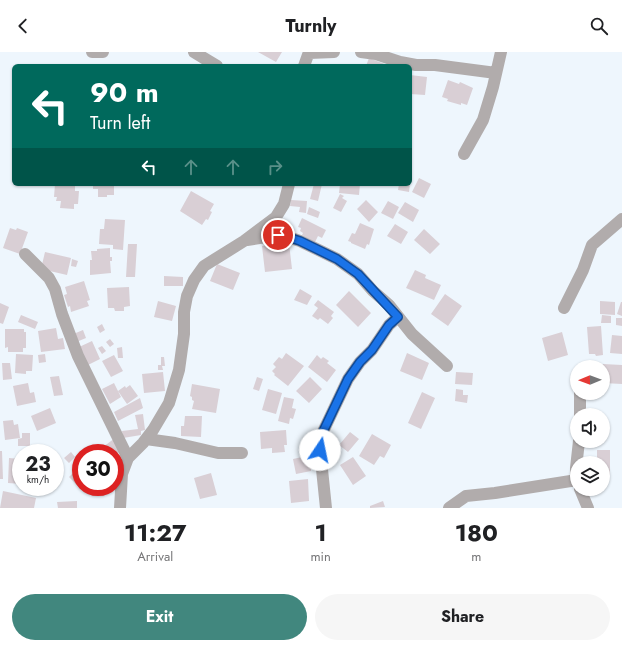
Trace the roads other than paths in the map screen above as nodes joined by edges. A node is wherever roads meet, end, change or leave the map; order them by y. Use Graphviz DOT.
graph roads {
  1 [pos="92,52"];
  2 [pos="103,52"];
  3 [pos="194,52"];
  4 [pos="309,52"];
  5 [pos="334,52"];
  6 [pos="361,52"];
  7 [pos="501,52"];
  8 [pos="214,64"];
  9 [pos="305,64"];
  10 [pos="411,64"];
  11 [pos="412,64"];
  12 [pos="496,73"];
  13 [pos="464,154"];
  14 [pos="288,186"];
  15 [pos="622,219"];
  16 [pos="244,240"];
  17 [pos="25,254"];
  18 [pos="564,308"];
  19 [pos="398,317"];
  20 [pos="447,366"];
  21 [pos="146,439"];
  22 [pos="242,453"];
  23 [pos="128,458"];
  24 [pos="570,482"];
  25 [pos="583,496"];
  26 [pos="120,508"];
  27 [pos="326,508"];
  28 [pos="449,508"];
  29 [pos="588,508"];
  1 -- 2 [label="street"];
  3 -- 8 [label="street"];
  4 -- 5 [label="street"];
  4 -- 9 [label="street"];
  6 -- 10 [label="street"];
  7 -- 12 [label="street"];
  11 -- 12 [label="street"];
  12 -- 13 [label="street"];
  14 -- 16 [label="street"];
  15 -- 18 [label="street"];
  16 -- 19 [label="street"];
  16 -- 21 [label="street"];
  17 -- 23 [label="street"];
  19 -- 20 [label="street"];
  19 -- 27 [label="street"];
  21 -- 22 [label="street"];
  21 -- 23 [label="street"];
  23 -- 26 [label="street"];
  24 -- 28 [label="street"];
  25 -- 29 [label="street"];
}
